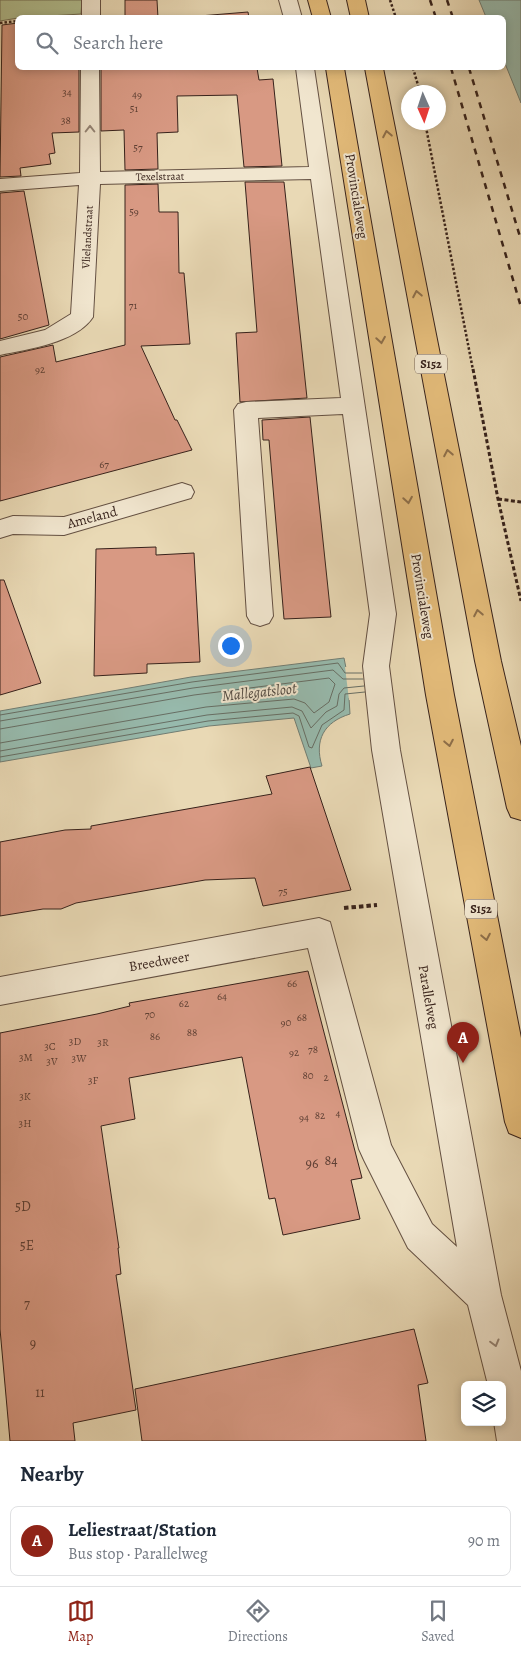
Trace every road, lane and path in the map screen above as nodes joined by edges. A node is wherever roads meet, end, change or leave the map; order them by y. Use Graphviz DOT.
graph roads {
  1 [pos="91,0"];
  2 [pos="288,0"];
  3 [pos="317,0"];
  4 [pos="356,0"];
  5 [pos="390,0"];
  6 [pos="91,15"];
  7 [pos="292,15"];
  8 [pos="321,15"];
  9 [pos="359,15"];
  10 [pos="395,15"];
  11 [pos="15,22"];
  12 [pos="0,23"];
  13 [pos="90,70"];
  14 [pos="305,70"];
  15 [pos="335,70"];
  16 [pos="374,70"];
  17 [pos="414,70"];
  18 [pos="418,85"];
  19 [pos="428,130"];
  20 [pos="320,173"];
  21 [pos="90,178"];
  22 [pos="0,185"];
  23 [pos="0,348"];
  24 [pos="354,406"];
  25 [pos="182,492"];
  26 [pos="498,499"];
  27 [pos="521,502"];
  28 [pos="0,529"];
  29 [pos="521,601"];
  30 [pos="260,616"];
  31 [pos="521,808"];
  32 [pos="378,905"];
  33 [pos="329,920"];
  34 [pos="0,991"];
  35 [pos="521,1122"];
  36 [pos="483,1296"];
  37 [pos="516,1441"];
  1 -- 6 [label="street"];
  2 -- 7 [label="street"];
  3 -- 8 [label="main road"];
  4 -- 9 [label="main road"];
  5 -- 10 [label="path"];
  11 -- 12 [label="path"];
  21 -- 13 [label="street, Vlielandstraat, one-way"];
  14 -- 20 [label="street"];
  15 -- 35 [label="main road, Provincialeweg / S152, one-way"];
  31 -- 16 [label="main road, S152, one-way"];
  17 -- 18 [label="path"];
  19 -- 26 [label="path"];
  20 -- 21 [label="street, Texelstraat"];
  20 -- 24 [label="street"];
  21 -- 22 [label="street, Texelstraat"];
  21 -- 23 [label="street, Vlielandstraat"];
  24 -- 30 [label="street"];
  24 -- 36 [label="street, Parallelweg"];
  25 -- 28 [label="street, Ameland"];
  26 -- 27 [label="path"];
  26 -- 29 [label="path"];
  32 -- 33 [label="path"];
  33 -- 34 [label="street, Breedweer"];
  33 -- 36 [label="street"];
  36 -- 37 [label="street, Parallelweg, one-way"];
}
